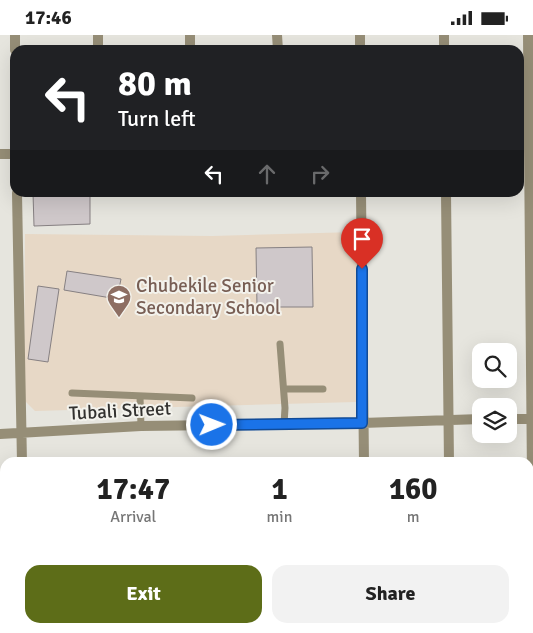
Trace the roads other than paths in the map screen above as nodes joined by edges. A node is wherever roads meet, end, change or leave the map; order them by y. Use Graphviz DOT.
graph roads {
  1 [pos="528,35"];
  2 [pos="532,145"];
  3 [pos="17,197"];
  4 [pos="361,197"];
  5 [pos="446,197"];
  6 [pos="280,344"];
  7 [pos="284,389"];
  8 [pos="323,389"];
  9 [pos="72,393"];
  10 [pos="140,397"];
  11 [pos="192,398"];
  12 [pos="448,419"];
  13 [pos="472,419"];
  14 [pos="517,419"];
  15 [pos="532,419"];
  16 [pos="362,423"];
  17 [pos="284,424"];
  18 [pos="141,425"];
  19 [pos="22,433"];
  20 [pos="0,434"];
  21 [pos="22,457"];
  22 [pos="364,457"];
  23 [pos="449,457"];
  24 [pos="532,457"];
  1 -- 2 [label="street"];
  2 -- 15 [label="street"];
  3 -- 19 [label="street"];
  4 -- 16 [label="street"];
  5 -- 12 [label="street"];
  6 -- 7 [label="lane"];
  7 -- 8 [label="lane"];
  7 -- 17 [label="lane"];
  9 -- 10 [label="lane"];
  10 -- 11 [label="lane"];
  10 -- 18 [label="lane"];
  12 -- 13 [label="street, Tubali Street"];
  12 -- 16 [label="street, Tubali Street"];
  12 -- 23 [label="street"];
  14 -- 15 [label="street"];
  15 -- 24 [label="street"];
  16 -- 17 [label="street, Tubali Street"];
  16 -- 22 [label="street"];
  17 -- 18 [label="street, Tubali Street"];
  18 -- 19 [label="street, Tubali Street"];
  19 -- 20 [label="street, Tubali Street"];
  19 -- 21 [label="street"];
}
